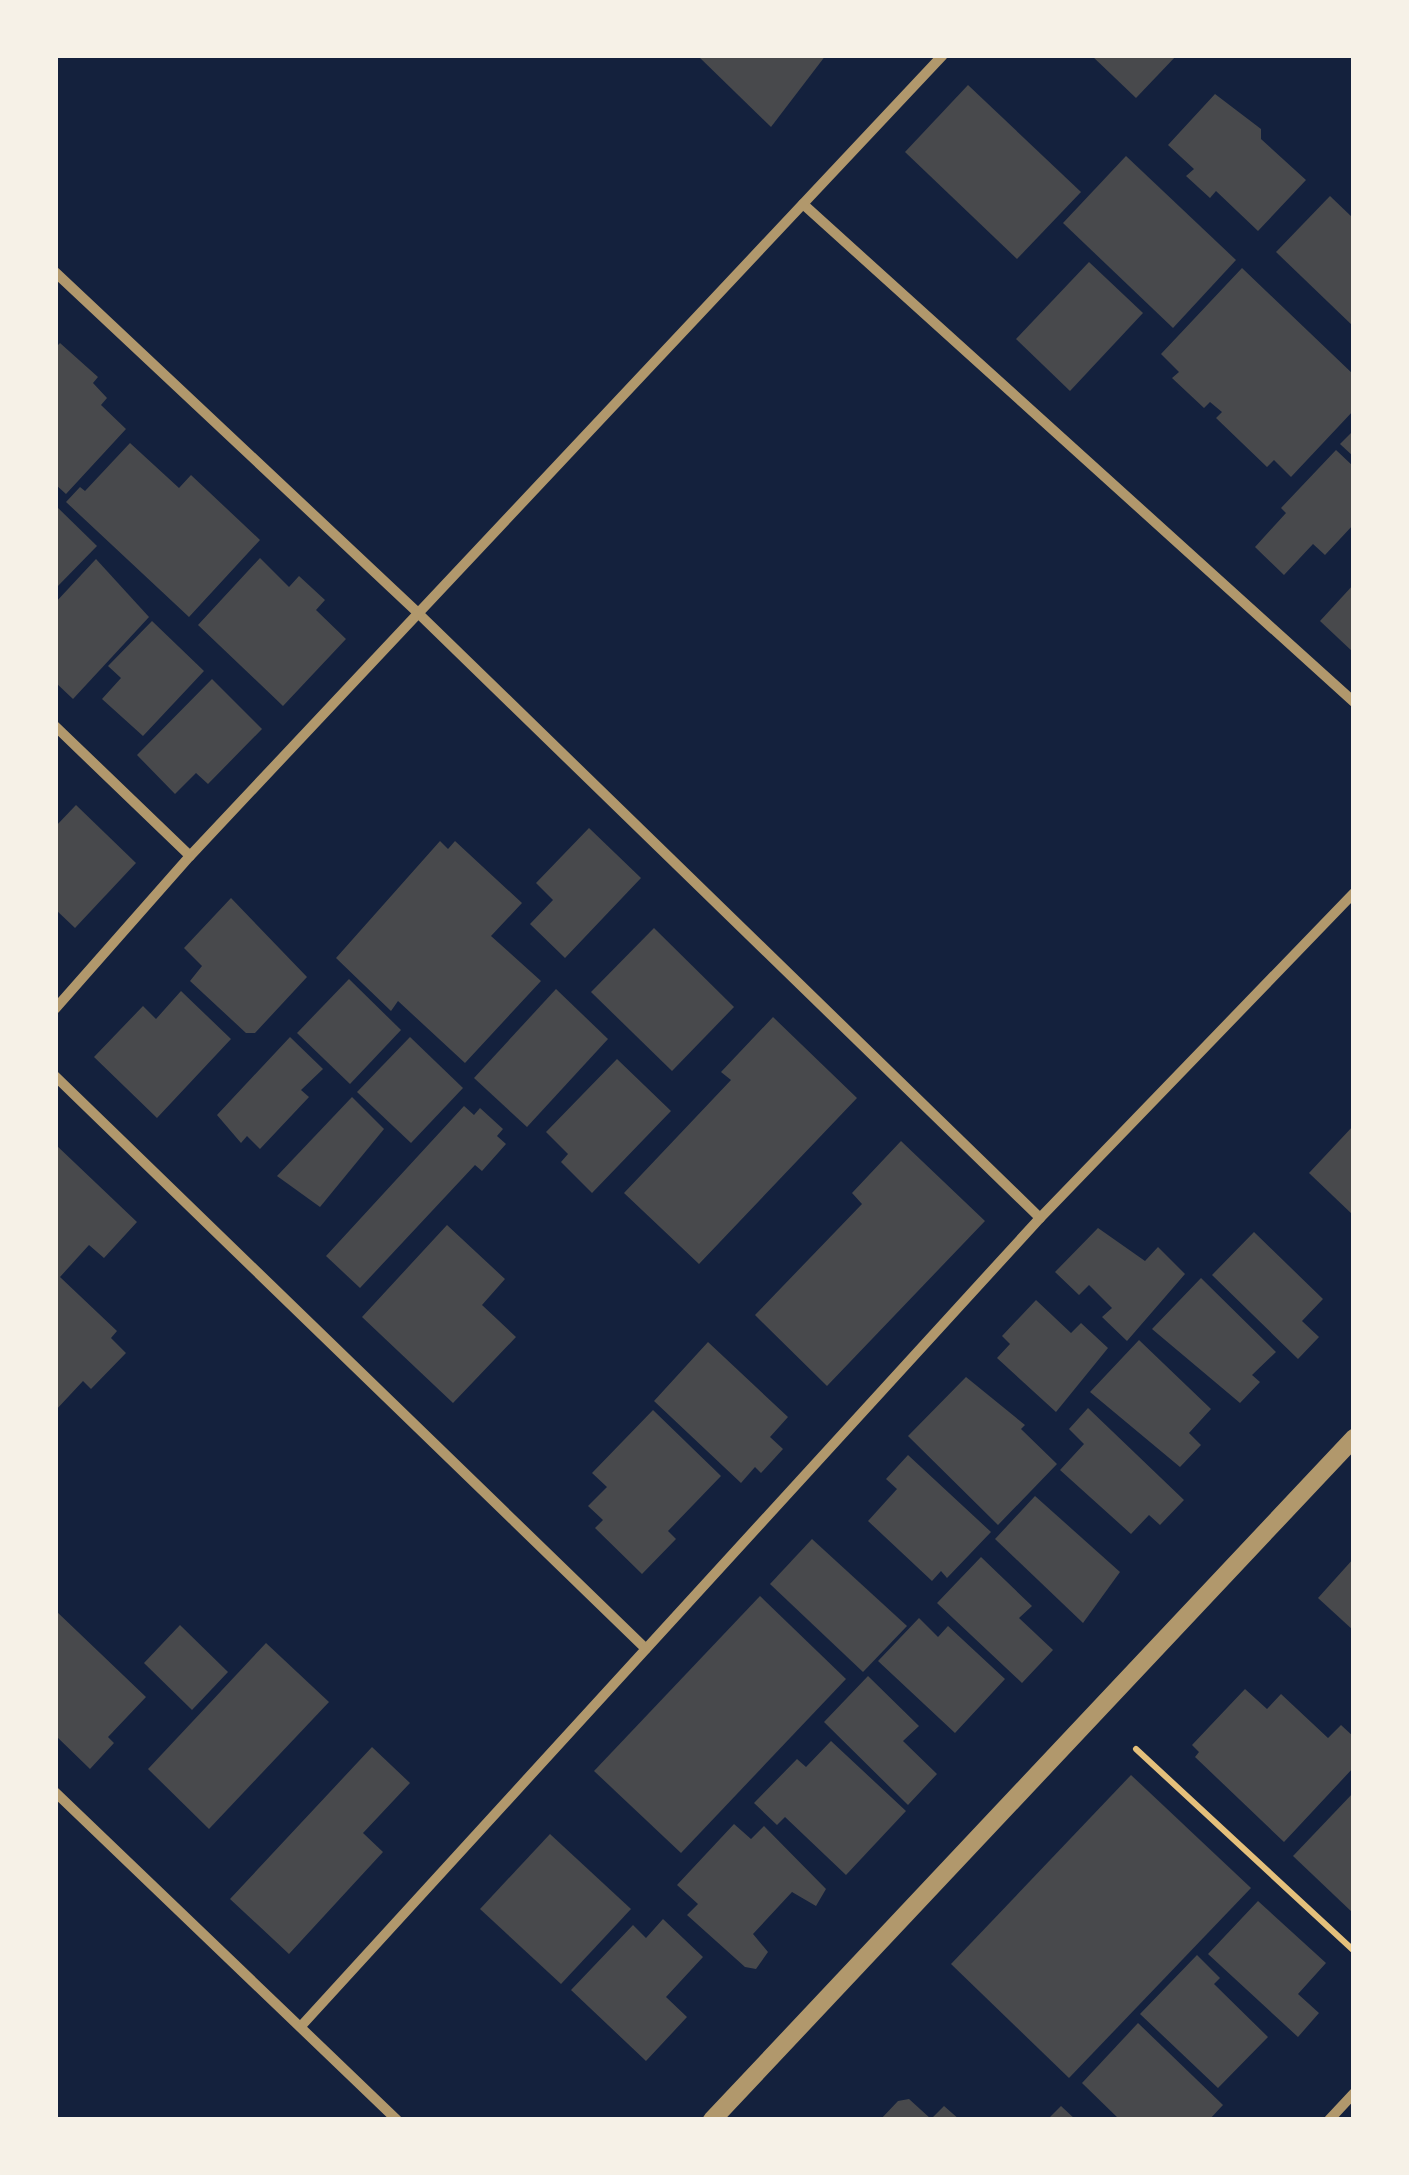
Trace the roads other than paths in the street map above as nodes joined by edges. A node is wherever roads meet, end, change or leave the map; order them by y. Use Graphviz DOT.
graph roads {
  1 [pos="943,55"];
  2 [pos="803,204"];
  3 [pos="55,272"];
  4 [pos="418,614"];
  5 [pos="1354,702"];
  6 [pos="55,726"];
  7 [pos="190,856"];
  8 [pos="1354,894"];
  9 [pos="55,1010"];
  10 [pos="55,1076"];
  11 [pos="1040,1218"];
  12 [pos="1354,1438"];
  13 [pos="646,1649"];
  14 [pos="55,1792"];
  15 [pos="303,2024"];
  16 [pos="1354,2093"];
  17 [pos="398,2120"];
  18 [pos="712,2120"];
  19 [pos="1329,2120"];
  1 -- 2 [label="street"];
  2 -- 4 [label="street"];
  2 -- 5 [label="street"];
  3 -- 4 [label="street"];
  4 -- 7 [label="street"];
  4 -- 11 [label="street"];
  6 -- 7 [label="street"];
  7 -- 9 [label="street"];
  8 -- 11 [label="street"];
  10 -- 13 [label="street"];
  11 -- 13 [label="street"];
  12 -- 18 [label="street"];
  13 -- 15 [label="street"];
  14 -- 15 [label="street"];
  15 -- 17 [label="street"];
  16 -- 19 [label="street"];
}
